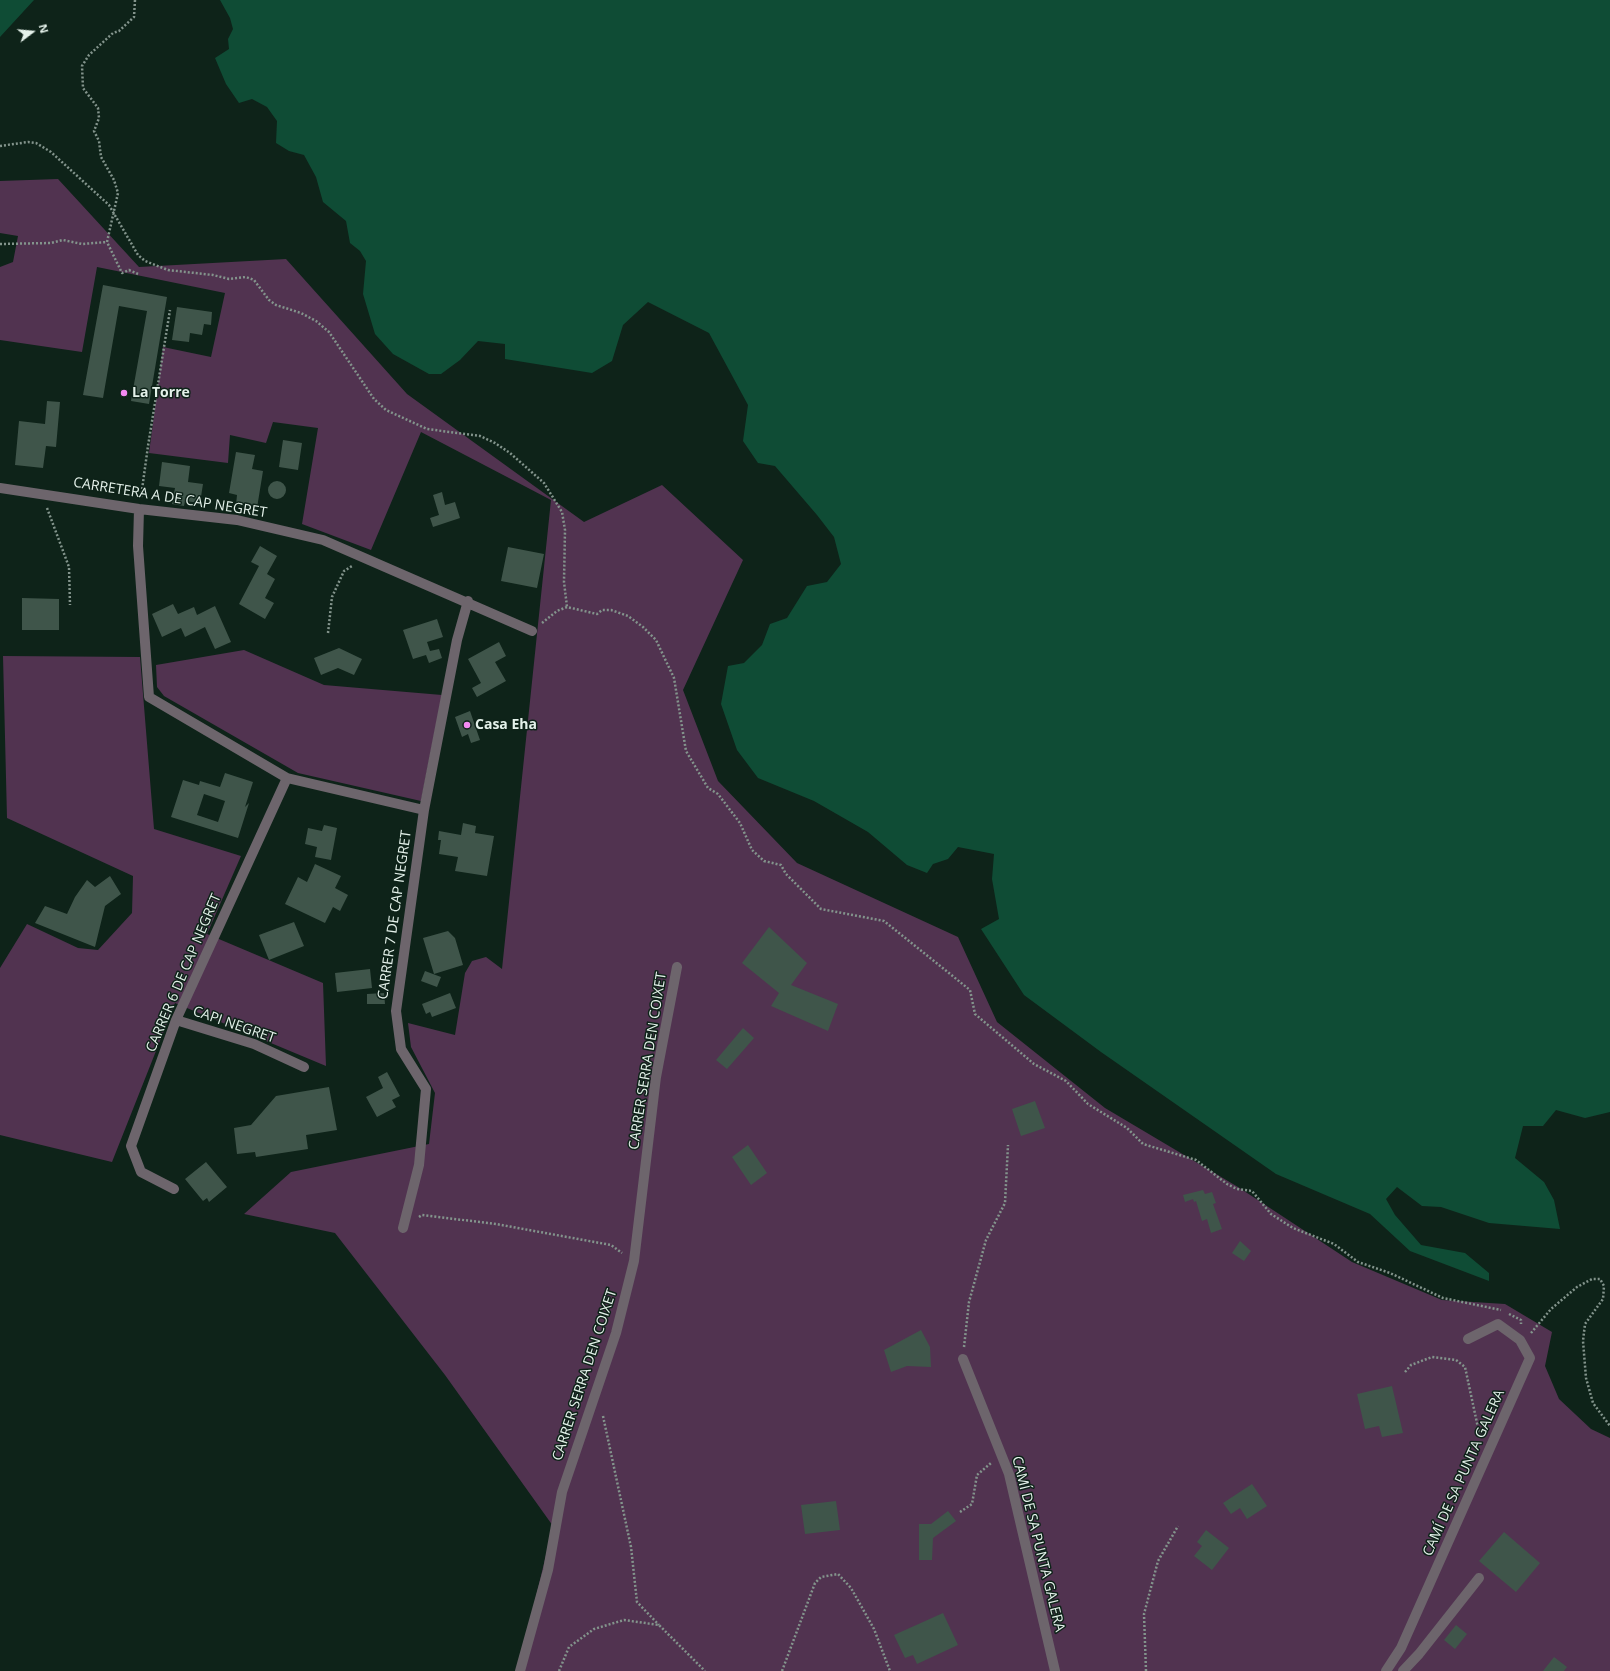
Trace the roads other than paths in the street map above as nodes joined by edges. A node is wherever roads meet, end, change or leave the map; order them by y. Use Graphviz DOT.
graph roads {
  1 [pos="0,488"];
  2 [pos="139,509"];
  3 [pos="468,601"];
  4 [pos="532,631"];
  5 [pos="287,778"];
  6 [pos="424,810"];
  7 [pos="677,966"];
  8 [pos="176,1020"];
  9 [pos="304,1068"];
  10 [pos="174,1189"];
  11 [pos="403,1228"];
  12 [pos="1468,1338"];
  13 [pos="963,1359"];
  14 [pos="1479,1578"];
  15 [pos="520,1671"];
  16 [pos="1055,1671"];
  17 [pos="1386,1671"];
  18 [pos="1403,1671"];
  1 -- 2 [label="street, CARRETERA A DE CAP NEGRET"];
  2 -- 3 [label="street, CARRETERA A DE CAP NEGRET"];
  2 -- 5 [label="street"];
  3 -- 4 [label="street, CARRETERA A DE CAP NEGRET"];
  3 -- 6 [label="street, CARRER 7 DE CAP NEGRET"];
  5 -- 6 [label="street"];
  5 -- 8 [label="street, CARRER 6 DE CAP NEGRET"];
  6 -- 11 [label="street, CARRER 7 DE CAP NEGRET"];
  7 -- 15 [label="street, CARRER SERRA DEN COIXET"];
  8 -- 9 [label="street, CAPI NEGRET"];
  8 -- 10 [label="street, CARRER 6 DE CAP NEGRET"];
  12 -- 17 [label="street, CAMÍ DE SA PUNTA GALERA"];
  13 -- 16 [label="street, CAMÍ DE SA PUNTA GALERA"];
  14 -- 18 [label="street"];
}
